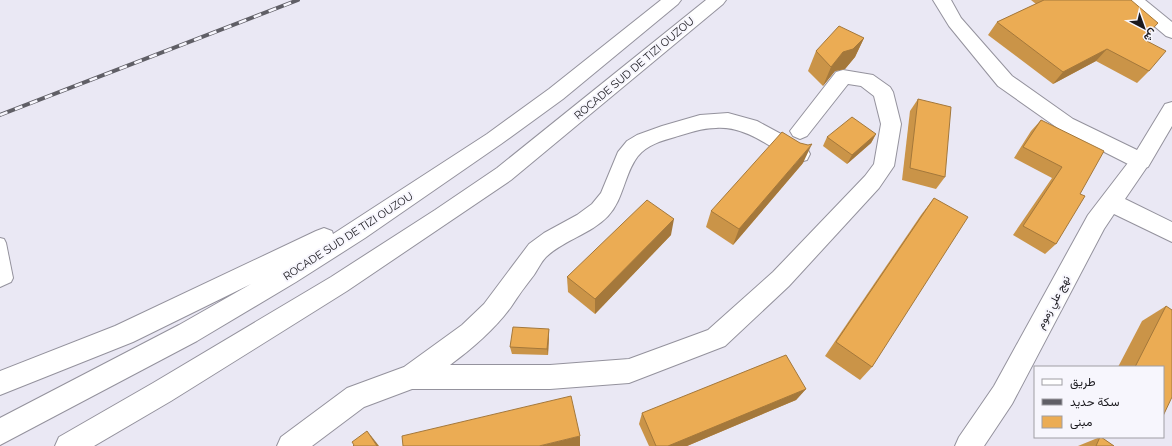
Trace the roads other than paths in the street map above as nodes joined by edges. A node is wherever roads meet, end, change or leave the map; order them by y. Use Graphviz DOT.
graph roads {
  1 [pos="672,0"];
  2 [pos="717,0"];
  3 [pos="942,0"];
  4 [pos="1134,0"];
  5 [pos="1172,32"];
  6 [pos="1172,109"];
  7 [pos="1141,161"];
  8 [pos="416,192"];
  9 [pos="1111,202"];
  10 [pos="1172,233"];
  11 [pos="0,243"];
  12 [pos="0,281"];
  13 [pos="412,377"];
  14 [pos="0,382"];
  15 [pos="0,432"];
  16 [pos="68,446"];
  17 [pos="290,446"];
  18 [pos="968,446"];
  1 -- 8 [label="main road, ROCADE SUD DE TIZI OUZOU"];
  2 -- 16 [label="main road, ROCADE SUD DE TIZI OUZOU"];
  3 -- 7 [label="main road"];
  4 -- 5 [label="main road"];
  6 -- 7 [label="main road, نهج علي زموم"];
  7 -- 9 [label="main road, نهج علي زموم"];
  8 -- 14 [label="main road"];
  8 -- 15 [label="main road, ROCADE SUD DE TIZI OUZOU"];
  9 -- 10 [label="main road"];
  9 -- 18 [label="main road, نهج علي زموم"];
  11 -- 12 [label="lane"];
  13 -- 13 [label="main road"];
  13 -- 17 [label="main road"];
}
